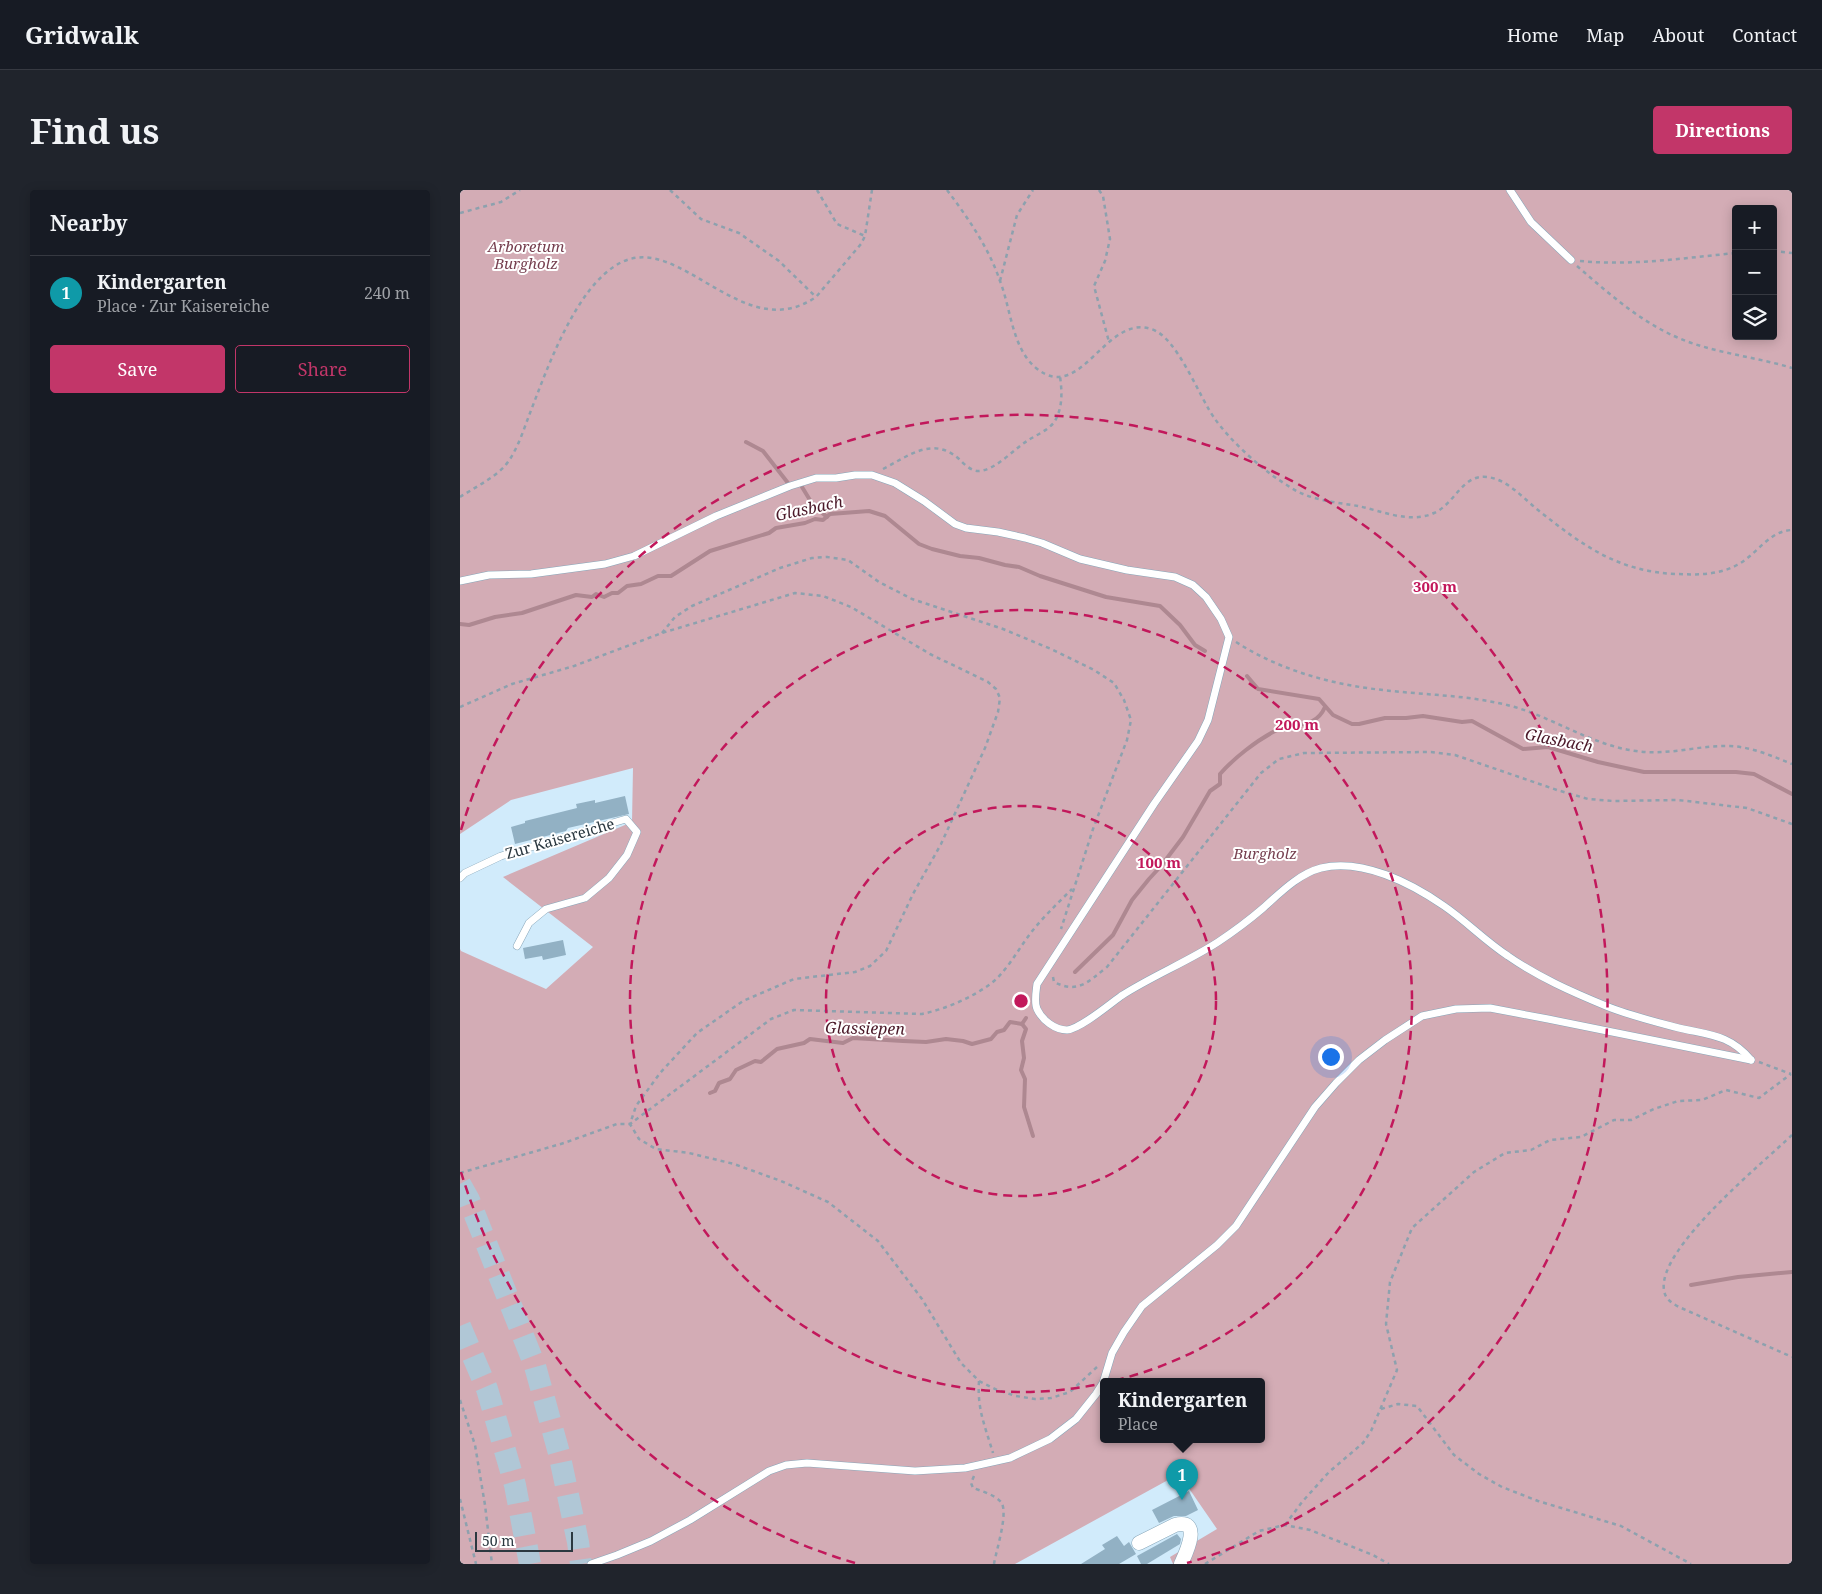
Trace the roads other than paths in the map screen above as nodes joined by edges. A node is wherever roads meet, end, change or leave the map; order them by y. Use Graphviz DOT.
graph roads {
  1 [pos="1510,190"];
  2 [pos="1571,260"];
  3 [pos="460,581"];
  4 [pos="460,878"];
  5 [pos="518,946"];
  6 [pos="1104,1378"];
  7 [pos="1100,1386"];
  8 [pos="1139,1543"];
  9 [pos="591,1564"];
  10 [pos="1181,1564"];
  1 -- 2 [label="lane"];
  3 -- 6 [label="lane"];
  4 -- 5 [label="lane, Zur Kaisereiche"];
  7 -- 9 [label="lane"];
  8 -- 10 [label="street"];
}
